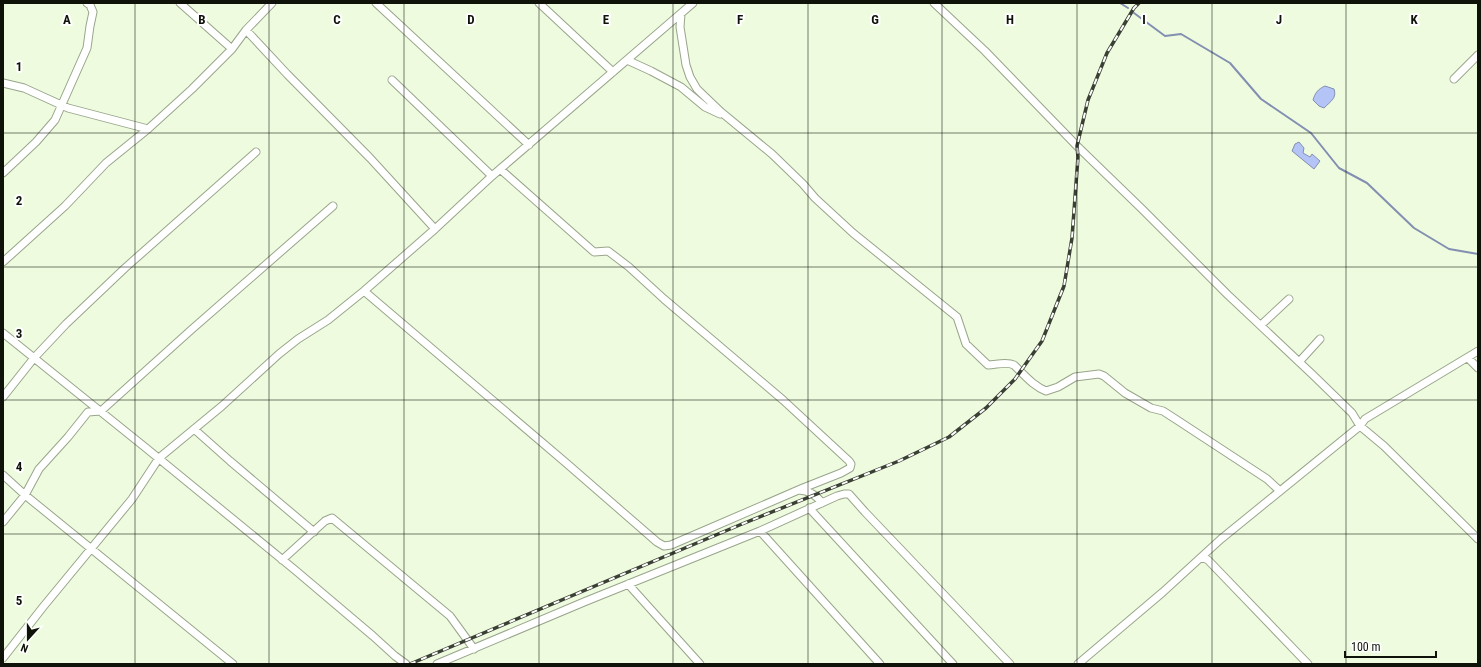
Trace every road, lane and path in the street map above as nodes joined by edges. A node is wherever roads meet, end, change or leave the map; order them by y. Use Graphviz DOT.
graph roads {
  1 [pos="87,3"];
  2 [pos="180,3"];
  3 [pos="376,3"];
  4 [pos="539,3"];
  5 [pos="693,3"];
  6 [pos="934,3"];
  7 [pos="269,4"];
  8 [pos="681,14"];
  9 [pos="246,30"];
  10 [pos="232,49"];
  11 [pos="1478,55"];
  12 [pos="627,60"];
  13 [pos="613,72"];
  14 [pos="1454,79"];
  15 [pos="392,80"];
  16 [pos="3,82"];
  17 [pos="62,105"];
  18 [pos="729,118"];
  19 [pos="148,129"];
  20 [pos="528,144"];
  21 [pos="256,152"];
  22 [pos="500,169"];
  23 [pos="3,173"];
  24 [pos="492,176"];
  25 [pos="333,206"];
  26 [pos="434,229"];
  27 [pos="3,262"];
  28 [pos="364,291"];
  29 [pos="1289,299"];
  30 [pos="1261,325"];
  31 [pos="3,333"];
  32 [pos="1320,339"];
  33 [pos="1478,352"];
  34 [pos="34,358"];
  35 [pos="1468,358"];
  36 [pos="1300,362"];
  37 [pos="1478,368"];
  38 [pos="3,397"];
  39 [pos="101,411"];
  40 [pos="1360,426"];
  41 [pos="194,428"];
  42 [pos="159,458"];
  43 [pos="3,475"];
  44 [pos="798,490"];
  45 [pos="1280,491"];
  46 [pos="25,495"];
  47 [pos="822,502"];
  48 [pos="809,508"];
  49 [pos="3,522"];
  50 [pos="760,531"];
  51 [pos="314,532"];
  52 [pos="1478,539"];
  53 [pos="91,549"];
  54 [pos="1202,557"];
  55 [pos="282,560"];
  56 [pos="628,584"];
  57 [pos="474,649"];
  58 [pos="3,658"];
  59 [pos="233,664"];
  60 [pos="406,664"];
  61 [pos="437,664"];
  62 [pos="700,664"];
  63 [pos="880,664"];
  64 [pos="953,664"];
  65 [pos="1010,664"];
  66 [pos="1078,664"];
  67 [pos="1308,664"];
  1 -- 17 [label="street"];
  2 -- 10 [label="street"];
  3 -- 20 [label="street"];
  4 -- 13 [label="street"];
  5 -- 8 [label="street"];
  6 -- 30 [label="street"];
  7 -- 9 [label="street"];
  8 -- 12 [label="street"];
  8 -- 18 [label="street"];
  9 -- 10 [label="street"];
  9 -- 26 [label="street"];
  10 -- 19 [label="street"];
  11 -- 14 [label="street"];
  12 -- 13 [label="street"];
  12 -- 18 [label="street"];
  13 -- 20 [label="street"];
  15 -- 24 [label="street"];
  16 -- 17 [label="street"];
  17 -- 19 [label="street"];
  17 -- 23 [label="street"];
  18 -- 45 [label="street"];
  19 -- 27 [label="street"];
  20 -- 22 [label="street"];
  21 -- 34 [label="street"];
  22 -- 24 [label="street"];
  22 -- 44 [label="street"];
  24 -- 26 [label="street"];
  25 -- 39 [label="street"];
  26 -- 28 [label="street"];
  28 -- 41 [label="street"];
  28 -- 44 [label="street"];
  29 -- 30 [label="street"];
  30 -- 36 [label="street"];
  31 -- 34 [label="street"];
  32 -- 36 [label="street"];
  33 -- 35 [label="street"];
  34 -- 38 [label="street"];
  34 -- 39 [label="street"];
  35 -- 37 [label="street"];
  35 -- 40 [label="street"];
  36 -- 40 [label="street"];
  39 -- 42 [label="street"];
  39 -- 46 [label="street"];
  40 -- 45 [label="street"];
  40 -- 52 [label="street"];
  41 -- 42 [label="street"];
  41 -- 51 [label="street"];
  42 -- 53 [label="street"];
  42 -- 55 [label="street"];
  43 -- 46 [label="street"];
  44 -- 47 [label="street"];
  45 -- 54 [label="street"];
  46 -- 49 [label="street"];
  46 -- 53 [label="street"];
  47 -- 48 [label="street"];
  47 -- 65 [label="street"];
  48 -- 50 [label="street"];
  48 -- 64 [label="street"];
  50 -- 56 [label="street"];
  50 -- 63 [label="street"];
  51 -- 55 [label="street"];
  51 -- 57 [label="street"];
  53 -- 58 [label="street"];
  53 -- 59 [label="street"];
  54 -- 66 [label="street"];
  54 -- 67 [label="street"];
  55 -- 60 [label="street"];
  56 -- 57 [label="street"];
  56 -- 62 [label="street"];
  57 -- 61 [label="street"];
}
